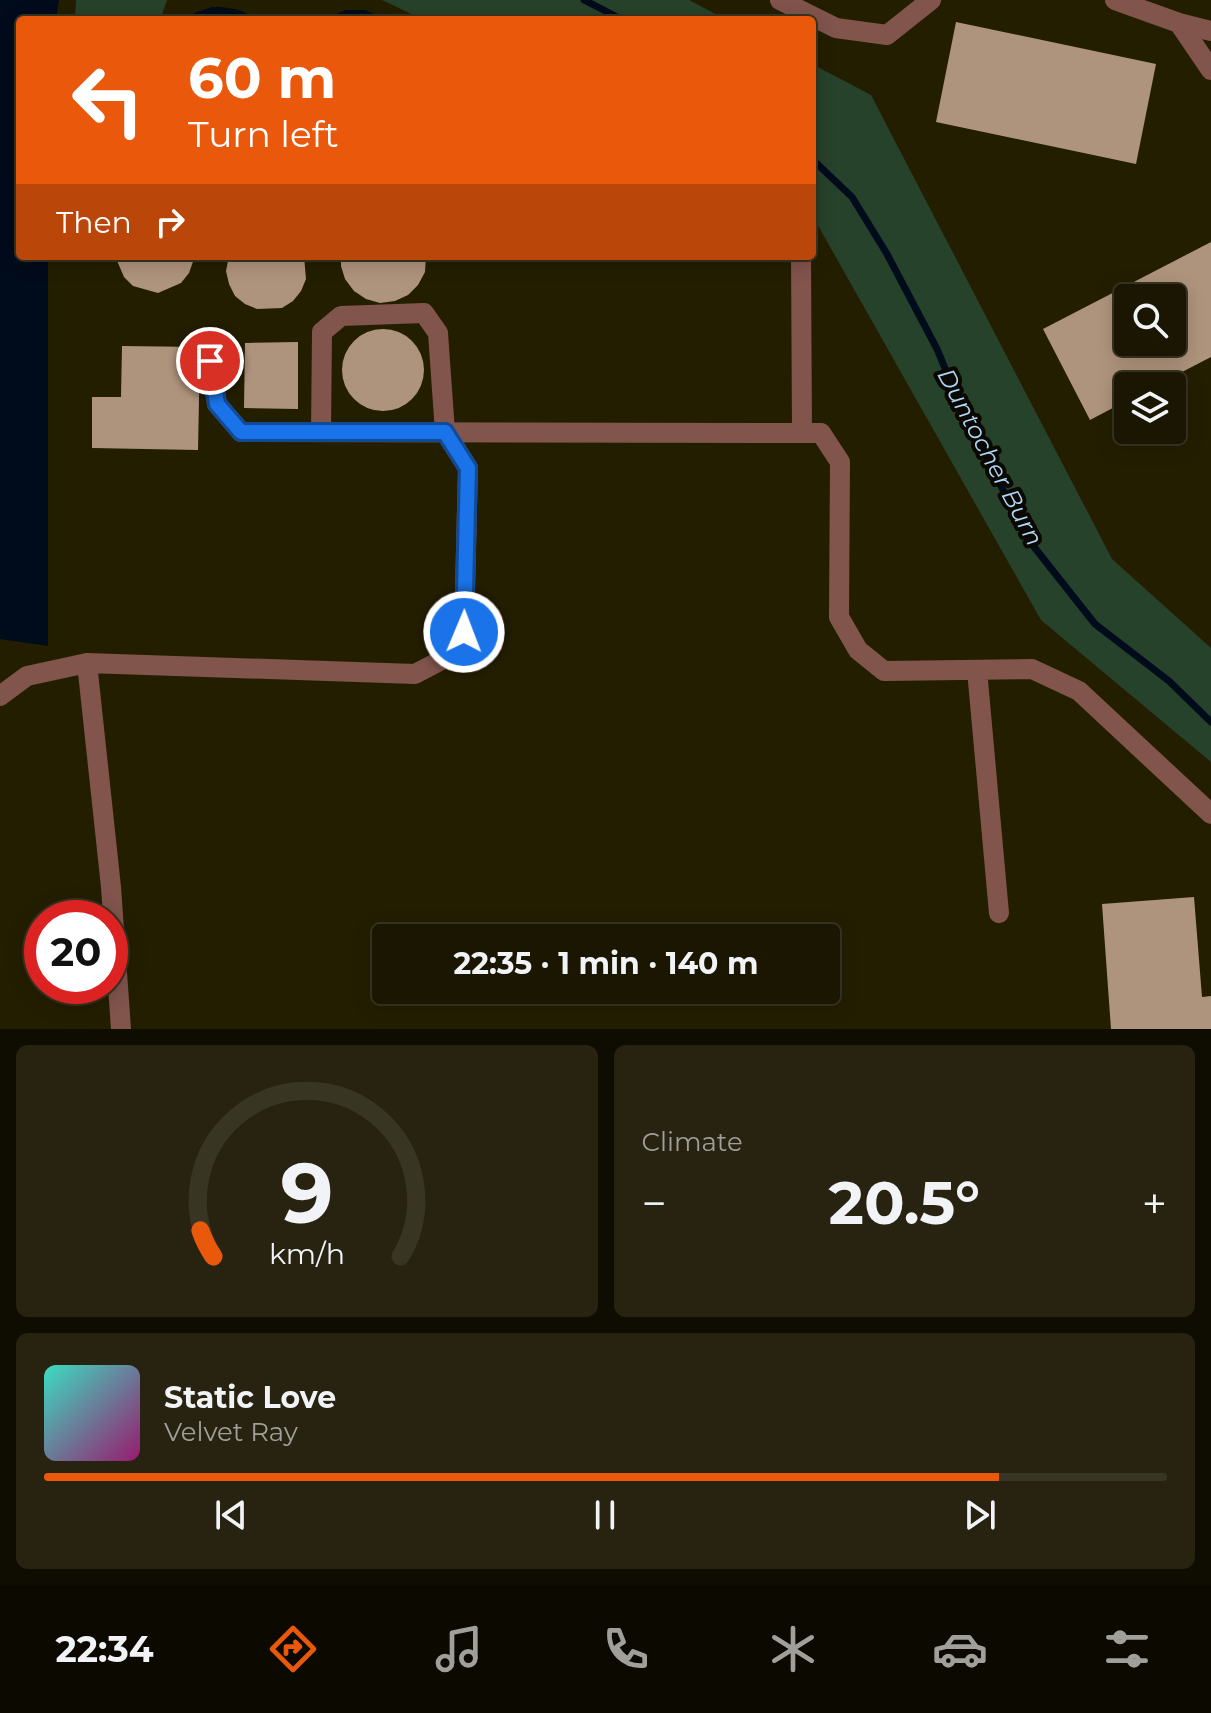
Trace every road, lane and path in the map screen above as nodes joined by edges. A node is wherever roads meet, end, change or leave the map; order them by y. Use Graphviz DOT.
graph roads {
  1 [pos="780,0"];
  2 [pos="931,0"];
  3 [pos="1115,0"];
  4 [pos="812,16"];
  5 [pos="816,18"];
  6 [pos="1179,23"];
  7 [pos="1211,31"];
  8 [pos="1211,70"];
  9 [pos="801,260"];
  10 [pos="207,339"];
  11 [pos="321,432"];
  12 [pos="445,432"];
  13 [pos="802,433"];
  14 [pos="87,663"];
  15 [pos="977,670"];
  16 [pos="0,696"];
  17 [pos="1211,814"];
  18 [pos="999,913"];
  19 [pos="121,1029"];
  1 -- 4 [label="lane"];
  2 -- 5 [label="lane"];
  3 -- 6 [label="lane"];
  6 -- 7 [label="lane"];
  6 -- 8 [label="lane"];
  9 -- 13 [label="lane"];
  10 -- 11 [label="lane"];
  11 -- 12 [label="lane"];
  11 -- 12 [label="lane"];
  12 -- 13 [label="lane"];
  12 -- 14 [label="lane"];
  13 -- 15 [label="lane"];
  14 -- 16 [label="lane"];
  14 -- 19 [label="lane"];
  15 -- 17 [label="lane"];
  15 -- 18 [label="lane"];
}
